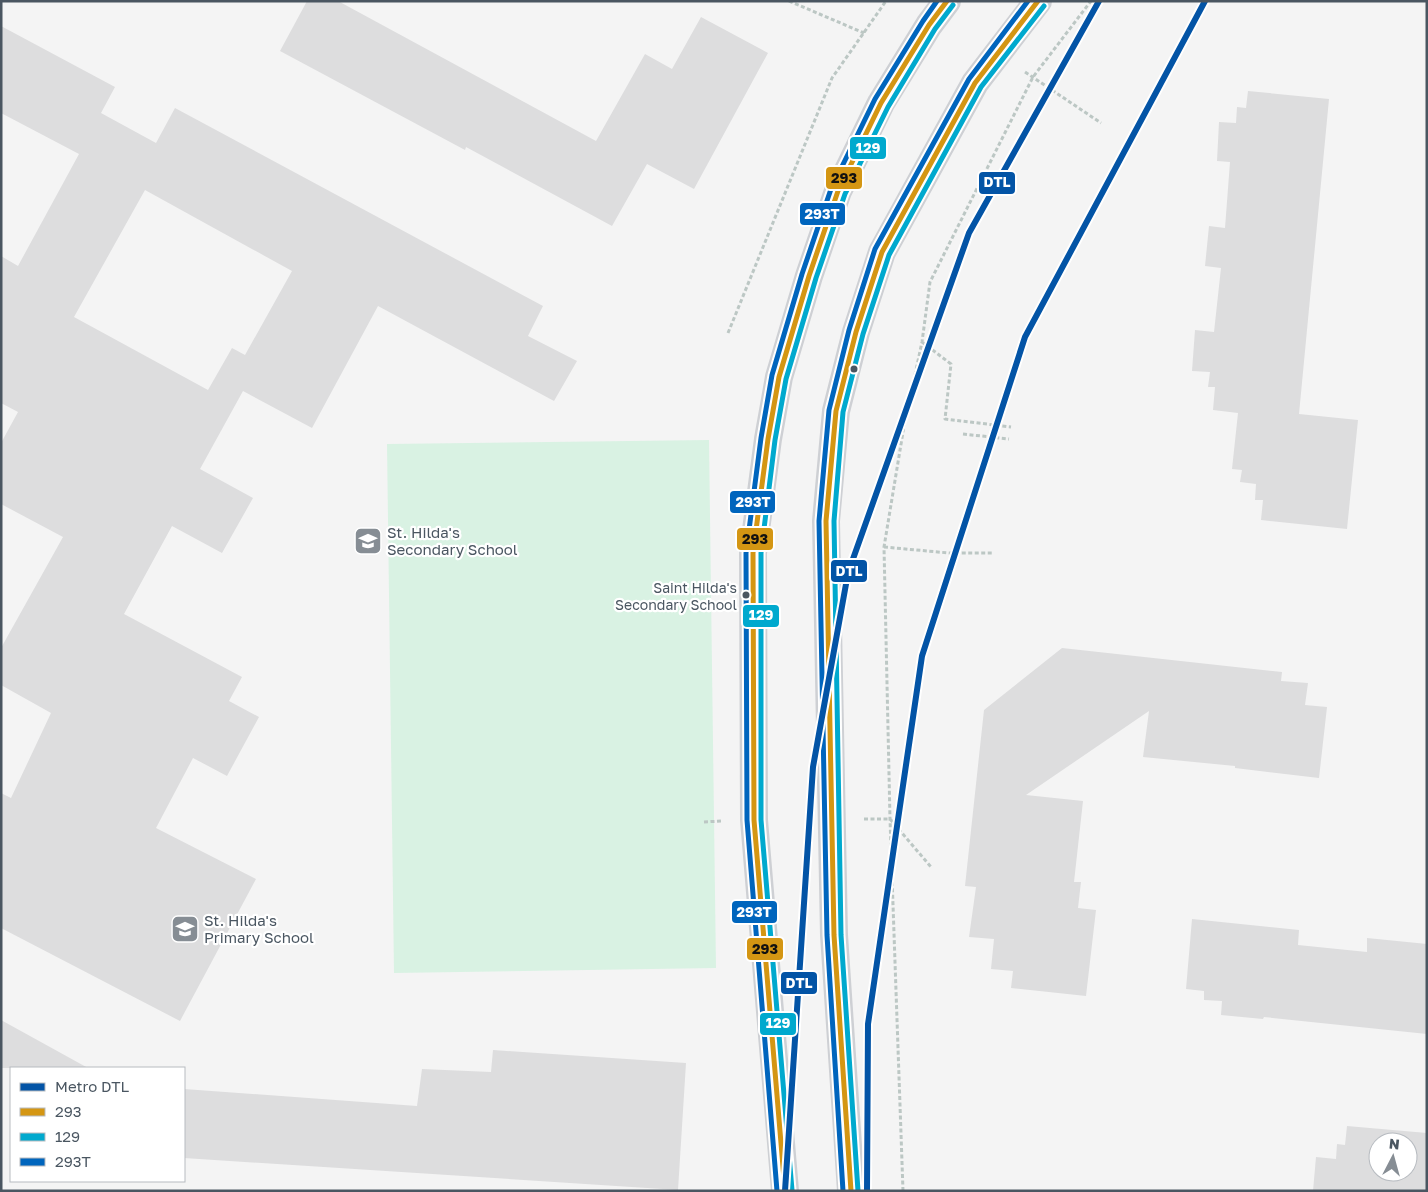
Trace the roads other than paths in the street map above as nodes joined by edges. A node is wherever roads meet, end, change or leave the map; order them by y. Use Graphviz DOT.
graph roads {
  1 [pos="947,1"];
  2 [pos="1038,1"];
  3 [pos="785,1191"];
  4 [pos="851,1191"];
  1 -- 3 [label="main road"];
  2 -- 4 [label="main road"];
}
